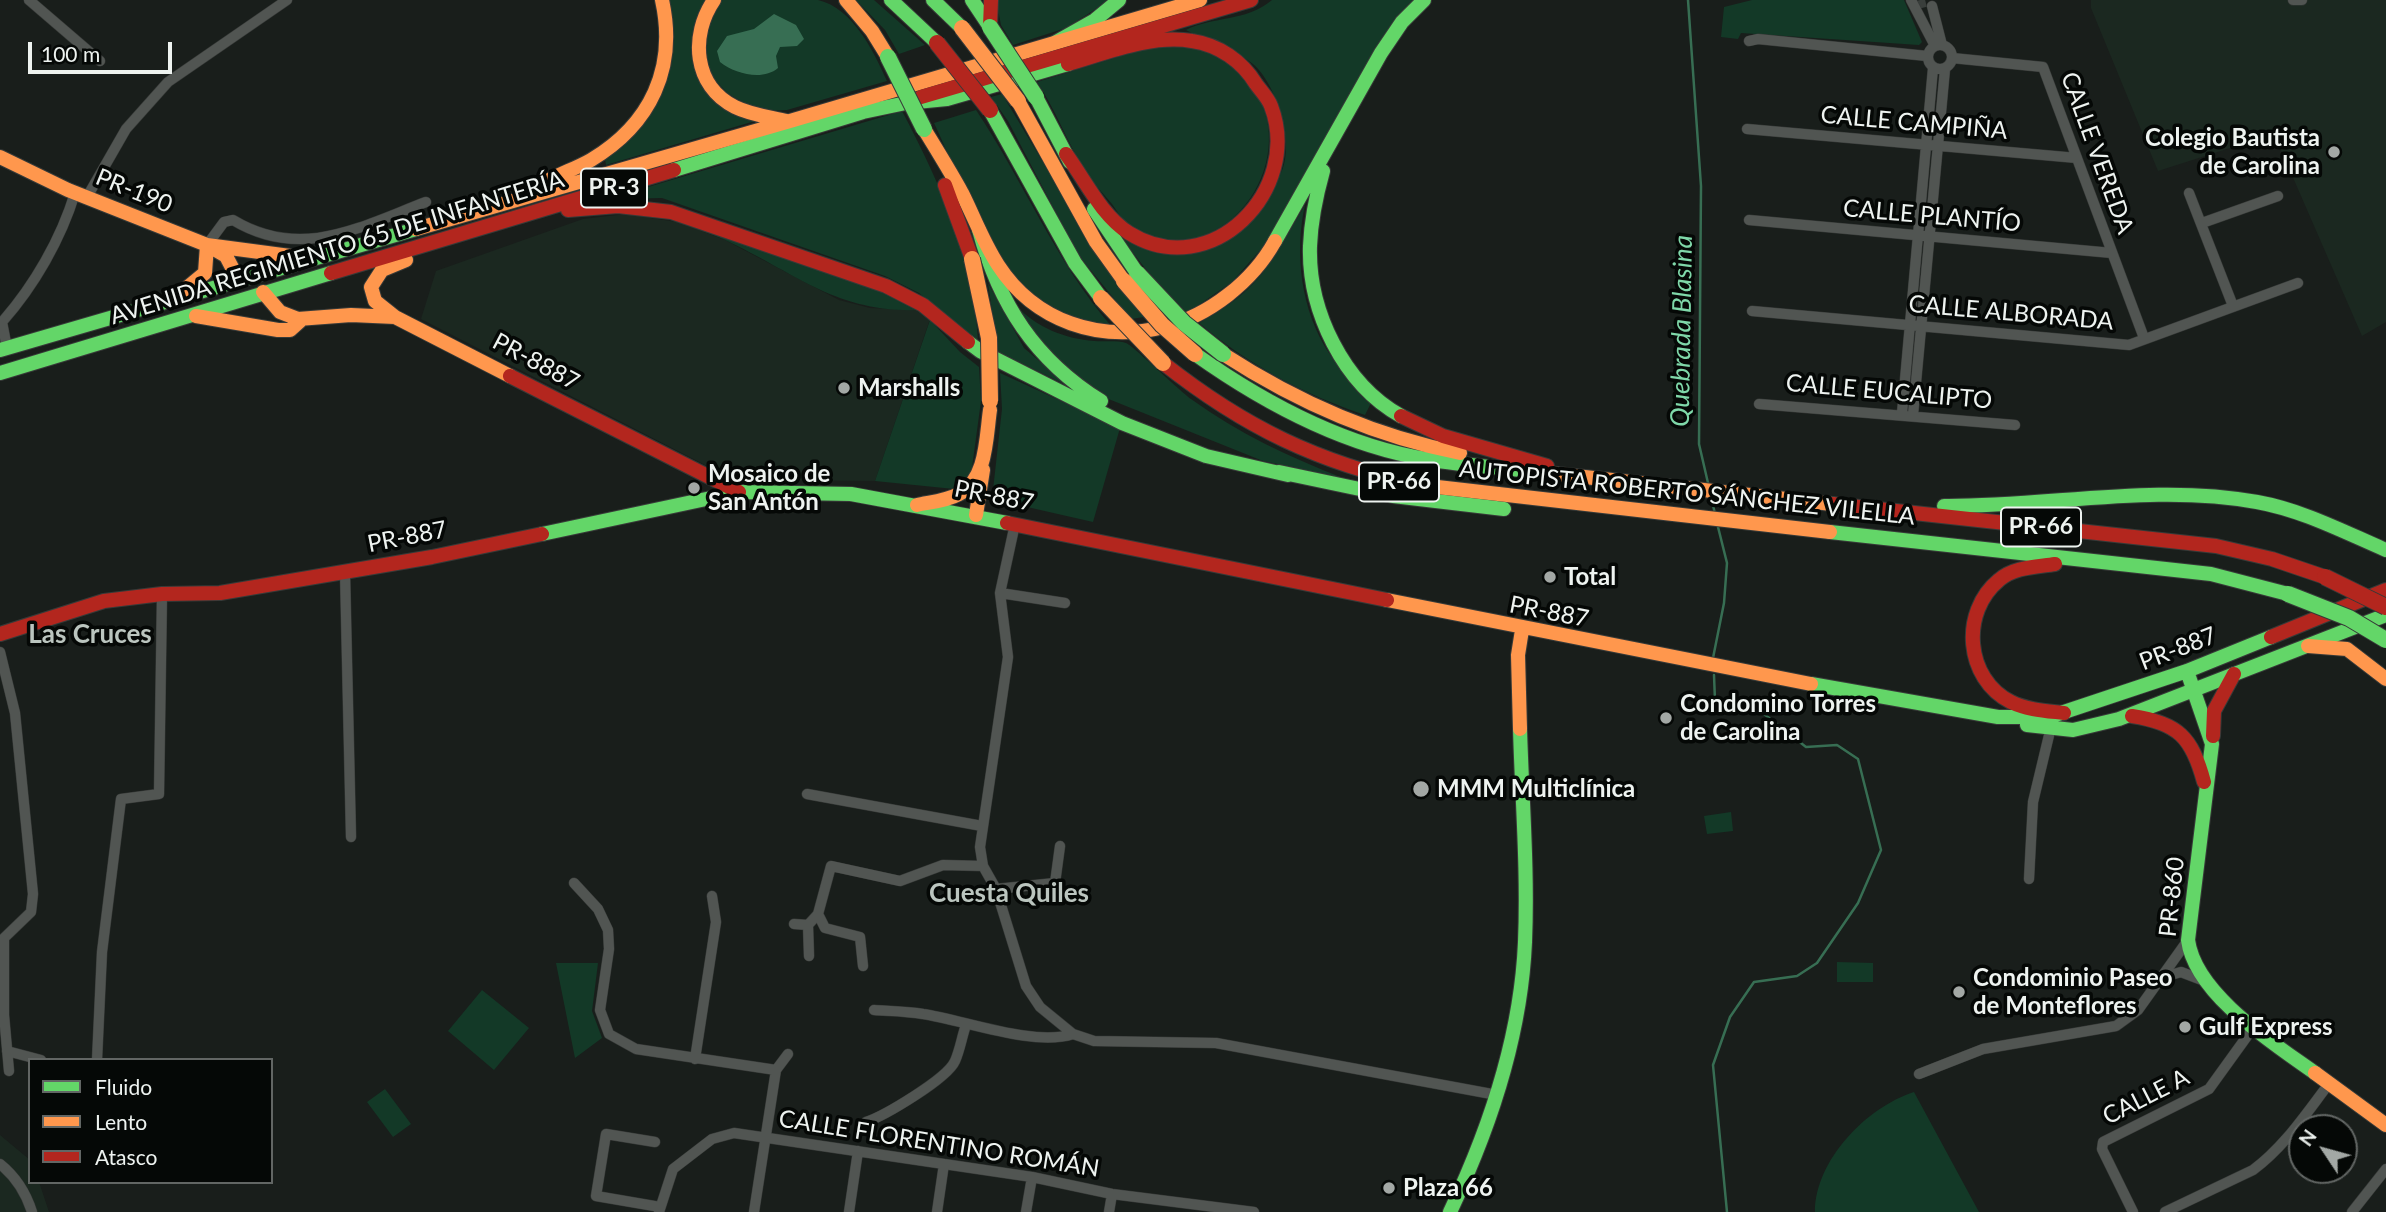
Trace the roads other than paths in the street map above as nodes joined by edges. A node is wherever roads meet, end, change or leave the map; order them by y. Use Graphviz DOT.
graph roads {
  1 [pos="29,0"];
  2 [pos="287,0"];
  3 [pos="662,0"];
  4 [pos="714,0"];
  5 [pos="833,0"];
  6 [pos="891,0"];
  7 [pos="933,0"];
  8 [pos="972,0"];
  9 [pos="991,0"];
  10 [pos="1119,0"];
  11 [pos="1200,0"];
  12 [pos="1251,0"];
  13 [pos="1424,0"];
  14 [pos="1911,0"];
  15 [pos="2293,0"];
  16 [pos="2302,0"];
  17 [pos="851,6"];
  18 [pos="1921,20"];
  19 [pos="990,27"];
  20 [pos="1749,41"];
  21 [pos="1056,42"];
  22 [pos="1938,46"];
  23 [pos="1927,56"];
  24 [pos="1952,58"];
  25 [pos="100,61"];
  26 [pos="1933,68"];
  27 [pos="1945,69"];
  28 [pos="898,104"];
  29 [pos="1344,115"];
  30 [pos="790,121"];
  31 [pos="924,129"];
  32 [pos="1747,130"];
  33 [pos="1931,146"];
  34 [pos="1066,154"];
  35 [pos="0,157"];
  36 [pos="2077,158"];
  37 [pos="2189,193"];
  38 [pos="81,195"];
  39 [pos="2278,196"];
  40 [pos="522,201"];
  41 [pos="426,202"];
  42 [pos="1749,220"];
  43 [pos="2202,223"];
  44 [pos="493,224"];
  45 [pos="979,230"];
  46 [pos="455,235"];
  47 [pos="1923,236"];
  48 [pos="207,245"];
  49 [pos="2112,253"];
  50 [pos="312,260"];
  51 [pos="1130,277"];
  52 [pos="239,281"];
  53 [pos="2298,283"];
  54 [pos="263,292"];
  55 [pos="167,302"];
  56 [pos="2233,306"];
  57 [pos="1752,311"];
  58 [pos="186,315"];
  59 [pos="395,317"];
  60 [pos="300,321"];
  61 [pos="1915,326"];
  62 [pos="2144,338"];
  63 [pos="4,349"];
  64 [pos="0,373"];
  65 [pos="1759,404"];
  66 [pos="990,405"];
  67 [pos="1907,414"];
  68 [pos="2015,425"];
  69 [pos="1570,474"];
  70 [pos="1288,475"];
  71 [pos="739,492"];
  72 [pos="917,505"];
  73 [pos="1853,508"];
  74 [pos="1663,514"];
  75 [pos="976,515"];
  76 [pos="1015,524"];
  77 [pos="2386,551"];
  78 [pos="2083,561"];
  79 [pos="345,572"];
  80 [pos="2386,590"];
  81 [pos="1000,593"];
  82 [pos="162,594"];
  83 [pos="1065,603"];
  84 [pos="2386,607"];
  85 [pos="2386,615"];
  86 [pos="1522,630"];
  87 [pos="0,635"];
  88 [pos="2386,640"];
  89 [pos="2308,646"];
  90 [pos="0,652"];
  91 [pos="2186,671"];
  92 [pos="2234,674"];
  93 [pos="2386,679"];
  94 [pos="2193,690"];
  95 [pos="2064,713"];
  96 [pos="1978,714"];
  97 [pos="2127,715"];
  98 [pos="2051,727"];
  99 [pos="2212,744"];
  100 [pos="807,794"];
  101 [pos="2206,796"];
  102 [pos="982,826"];
  103 [pos="351,837"];
  104 [pos="1060,846"];
  105 [pos="984,866"];
  106 [pos="2029,879"];
  107 [pos="574,883"];
  108 [pos="996,889"];
  109 [pos="712,896"];
  110 [pos="818,914"];
  111 [pos="794,924"];
  112 [pos="808,925"];
  113 [pos="2188,940"];
  114 [pos="808,956"];
  115 [pos="863,966"];
  116 [pos="2161,979"];
  117 [pos="2207,982"];
  118 [pos="874,1010"];
  119 [pos="966,1024"];
  120 [pos="2253,1028"];
  121 [pos="1073,1034"];
  122 [pos="7,1051"];
  123 [pos="788,1054"];
  124 [pos="33,1058"];
  125 [pos="97,1058"];
  126 [pos="695,1059"];
  127 [pos="776,1070"];
  128 [pos="9,1071"];
  129 [pos="1919,1074"];
  130 [pos="2328,1085"];
  131 [pos="1497,1095"];
  132 [pos="866,1122"];
  133 [pos="2386,1125"];
  134 [pos="767,1138"];
  135 [pos="655,1142"];
  136 [pos="858,1151"];
  137 [pos="0,1164"];
  138 [pos="944,1164"];
  139 [pos="2386,1170"];
  140 [pos="1032,1177"];
  141 [pos="1112,1194"];
  142 [pos="1210,1209"];
  143 [pos="660,1210"];
  144 [pos="32,1212"];
  145 [pos="754,1212"];
  146 [pos="849,1212"];
  147 [pos="937,1212"];
  148 [pos="1026,1212"];
  149 [pos="1109,1212"];
  150 [pos="1254,1212"];
  151 [pos="1450,1212"];
  152 [pos="2133,1212"];
  153 [pos="2165,1212"];
  154 [pos="2352,1212"];
  1 -- 25 [label="street"];
  2 -- 38 [label="street"];
  3 -- 40 [label="main road"];
  4 -- 30 [label="main road"];
  5 -- 17 [label="main road"];
  6 -- 74 [label="main road, AUTOPISTA ROBERTO SÁNCHEZ VILELLA / PR-66, bridge"];
  7 -- 51 [label="main road, AUTOPISTA ROBERTO SÁNCHEZ VILELLA / PR-66, bridge"];
  8 -- 19 [label="main road"];
  9 -- 19 [label="main road"];
  10 -- 21 [label="main road"];
  11 -- 21 [label="main road, AVENIDA REGIMIENTO 65 DE INFANTERÍA / PR-3"];
  12 -- 28 [label="main road, AVENIDA REGIMIENTO 65 DE INFANTERÍA / PR-3"];
  13 -- 29 [label="main road"];
  14 -- 18 [label="street"];
  15 -- 16 [label="street"];
  17 -- 31 [label="main road, bridge"];
  18 -- 22 [label="street"];
  18 -- 22 [label="street"];
  19 -- 34 [label="main road, bridge"];
  20 -- 23 [label="street"];
  21 -- 30 [label="main road, AVENIDA REGIMIENTO 65 DE INFANTERÍA / PR-3"];
  22 -- 23 [label="street"];
  22 -- 24 [label="street"];
  23 -- 26 [label="street"];
  24 -- 27 [label="street"];
  24 -- 36 [label="street, CALLE VEREDA"];
  26 -- 27 [label="street"];
  26 -- 33 [label="street"];
  27 -- 33 [label="street"];
  28 -- 34 [label="main road"];
  28 -- 44 [label="main road, AVENIDA REGIMIENTO 65 DE INFANTERÍA / PR-3"];
  29 -- 45 [label="main road"];
  29 -- 69 [label="main road"];
  30 -- 40 [label="main road, AVENIDA REGIMIENTO 65 DE INFANTERÍA / PR-3"];
  31 -- 45 [label="main road"];
  31 -- 66 [label="main road, bridge"];
  32 -- 33 [label="street, CALLE CAMPIÑA"];
  33 -- 36 [label="street, CALLE CAMPIÑA"];
  33 -- 47 [label="street"];
  34 -- 51 [label="main road"];
  35 -- 38 [label="main road, PR-190 / PR-190"];
  36 -- 49 [label="street, CALLE VEREDA"];
  37 -- 43 [label="street"];
  38 -- 48 [label="main road, PR-190 / PR-190"];
  38 -- 63 [label="street"];
  39 -- 43 [label="street"];
  40 -- 50 [label="main road, AVENIDA REGIMIENTO 65 DE INFANTERÍA / PR-3"];
  41 -- 48 [label="street"];
  42 -- 47 [label="street, CALLE PLANTÍO"];
  43 -- 56 [label="street"];
  44 -- 46 [label="main road, AVENIDA REGIMIENTO 65 DE INFANTERÍA / PR-3"];
  44 -- 70 [label="main road"];
  45 -- 70 [label="main road"];
  46 -- 54 [label="main road, AVENIDA REGIMIENTO 65 DE INFANTERÍA / PR-3"];
  46 -- 59 [label="main road"];
  47 -- 49 [label="street, CALLE PLANTÍO"];
  47 -- 61 [label="street"];
  48 -- 50 [label="main road"];
  48 -- 52 [label="main road, PR-190 / PR-190"];
  48 -- 55 [label="main road"];
  49 -- 62 [label="street, CALLE VEREDA"];
  50 -- 52 [label="main road, AVENIDA REGIMIENTO 65 DE INFANTERÍA / PR-3"];
  51 -- 69 [label="main road, bridge"];
  51 -- 69 [label="main road, AUTOPISTA ROBERTO SÁNCHEZ VILELLA / PR-66, bridge"];
  52 -- 55 [label="main road, AVENIDA REGIMIENTO 65 DE INFANTERÍA / PR-3"];
  53 -- 56 [label="street, CALLE ALBORADA"];
  54 -- 58 [label="main road, AVENIDA REGIMIENTO 65 DE INFANTERÍA / PR-3"];
  54 -- 60 [label="main road"];
  55 -- 63 [label="main road, AVENIDA REGIMIENTO 65 DE INFANTERÍA / PR-3"];
  56 -- 62 [label="street, CALLE ALBORADA"];
  57 -- 61 [label="street, CALLE ALBORADA"];
  58 -- 60 [label="main road, PR-8887"];
  58 -- 64 [label="main road, AVENIDA REGIMIENTO 65 DE INFANTERÍA / PR-3"];
  59 -- 60 [label="main road, PR-8887 / PR-8887"];
  59 -- 71 [label="main road, PR-8887 / PR-8887"];
  61 -- 62 [label="street, CALLE ALBORADA"];
  61 -- 67 [label="street"];
  65 -- 67 [label="street, CALLE EUCALIPTO"];
  66 -- 72 [label="main road"];
  66 -- 75 [label="main road"];
  67 -- 68 [label="street, CALLE EUCALIPTO"];
  69 -- 73 [label="main road, AUTOPISTA ROBERTO SÁNCHEZ VILELLA / PR-66"];
  70 -- 74 [label="main road"];
  71 -- 72 [label="main road, PR-887"];
  71 -- 79 [label="main road, PR-887"];
  72 -- 75 [label="main road, PR-887"];
  73 -- 77 [label="main road"];
  73 -- 84 [label="main road, AUTOPISTA ROBERTO SÁNCHEZ VILELLA / PR-66, bridge"];
  74 -- 78 [label="main road, AUTOPISTA ROBERTO SÁNCHEZ VILELLA / PR-66"];
  75 -- 76 [label="main road, PR-887"];
  76 -- 81 [label="street"];
  76 -- 86 [label="main road, PR-887"];
  78 -- 88 [label="main road, AUTOPISTA ROBERTO SÁNCHEZ VILELLA / PR-66, bridge"];
  78 -- 95 [label="main road"];
  79 -- 82 [label="main road, PR-887"];
  79 -- 103 [label="street"];
  80 -- 91 [label="main road, PR-887"];
  81 -- 83 [label="street"];
  81 -- 102 [label="street"];
  82 -- 87 [label="main road, PR-887"];
  82 -- 125 [label="street"];
  85 -- 89 [label="main road, PR-887"];
  86 -- 96 [label="main road, PR-887"];
  86 -- 131 [label="main road"];
  89 -- 92 [label="main road, PR-887"];
  89 -- 93 [label="main road"];
  90 -- 122 [label="street"];
  91 -- 94 [label="main road, PR-860 / PR-860"];
  91 -- 95 [label="main road, PR-887"];
  92 -- 94 [label="main road, PR-887"];
  92 -- 99 [label="main road"];
  94 -- 97 [label="main road, PR-887"];
  94 -- 99 [label="main road, PR-860 / PR-860"];
  95 -- 96 [label="main road, PR-887"];
  96 -- 98 [label="main road, PR-887"];
  97 -- 98 [label="main road, PR-887"];
  97 -- 101 [label="main road"];
  98 -- 106 [label="street"];
  99 -- 101 [label="main road, PR-860 / PR-860"];
  100 -- 102 [label="street"];
  101 -- 113 [label="main road, PR-860 / PR-860"];
  102 -- 105 [label="street"];
  104 -- 108 [label="street"];
  105 -- 108 [label="street"];
  105 -- 110 [label="street"];
  107 -- 126 [label="street"];
  108 -- 121 [label="street"];
  109 -- 126 [label="street"];
  110 -- 112 [label="street"];
  110 -- 115 [label="street"];
  111 -- 112 [label="street"];
  112 -- 114 [label="street"];
  113 -- 116 [label="street"];
  113 -- 117 [label="main road, PR-860 / PR-860"];
  116 -- 117 [label="street"];
  116 -- 129 [label="street"];
  117 -- 120 [label="main road, PR-860 / PR-860"];
  118 -- 119 [label="street"];
  119 -- 121 [label="street"];
  119 -- 132 [label="street"];
  120 -- 130 [label="main road, PR-860 / PR-860"];
  120 -- 152 [label="street, CALLE A"];
  121 -- 131 [label="street"];
  122 -- 124 [label="street"];
  122 -- 128 [label="street"];
  123 -- 127 [label="street"];
  126 -- 127 [label="street"];
  127 -- 134 [label="street"];
  130 -- 133 [label="main road, PR-860 / PR-860"];
  130 -- 153 [label="street"];
  131 -- 151 [label="main road"];
  134 -- 136 [label="street, CALLE FLORENTINO ROMÁN"];
  134 -- 143 [label="street, CALLE FLORENTINO ROMÁN"];
  134 -- 145 [label="street"];
  135 -- 143 [label="street"];
  136 -- 138 [label="street, CALLE FLORENTINO ROMÁN"];
  136 -- 146 [label="street"];
  137 -- 144 [label="street"];
  138 -- 140 [label="street, CALLE FLORENTINO ROMÁN"];
  138 -- 147 [label="street"];
  139 -- 154 [label="street"];
  140 -- 141 [label="street, CALLE FLORENTINO ROMÁN"];
  140 -- 148 [label="street"];
  141 -- 142 [label="street, CALLE FLORENTINO ROMÁN"];
  141 -- 149 [label="street"];
  142 -- 150 [label="street, CALLE FLORENTINO ROMÁN"];
}
